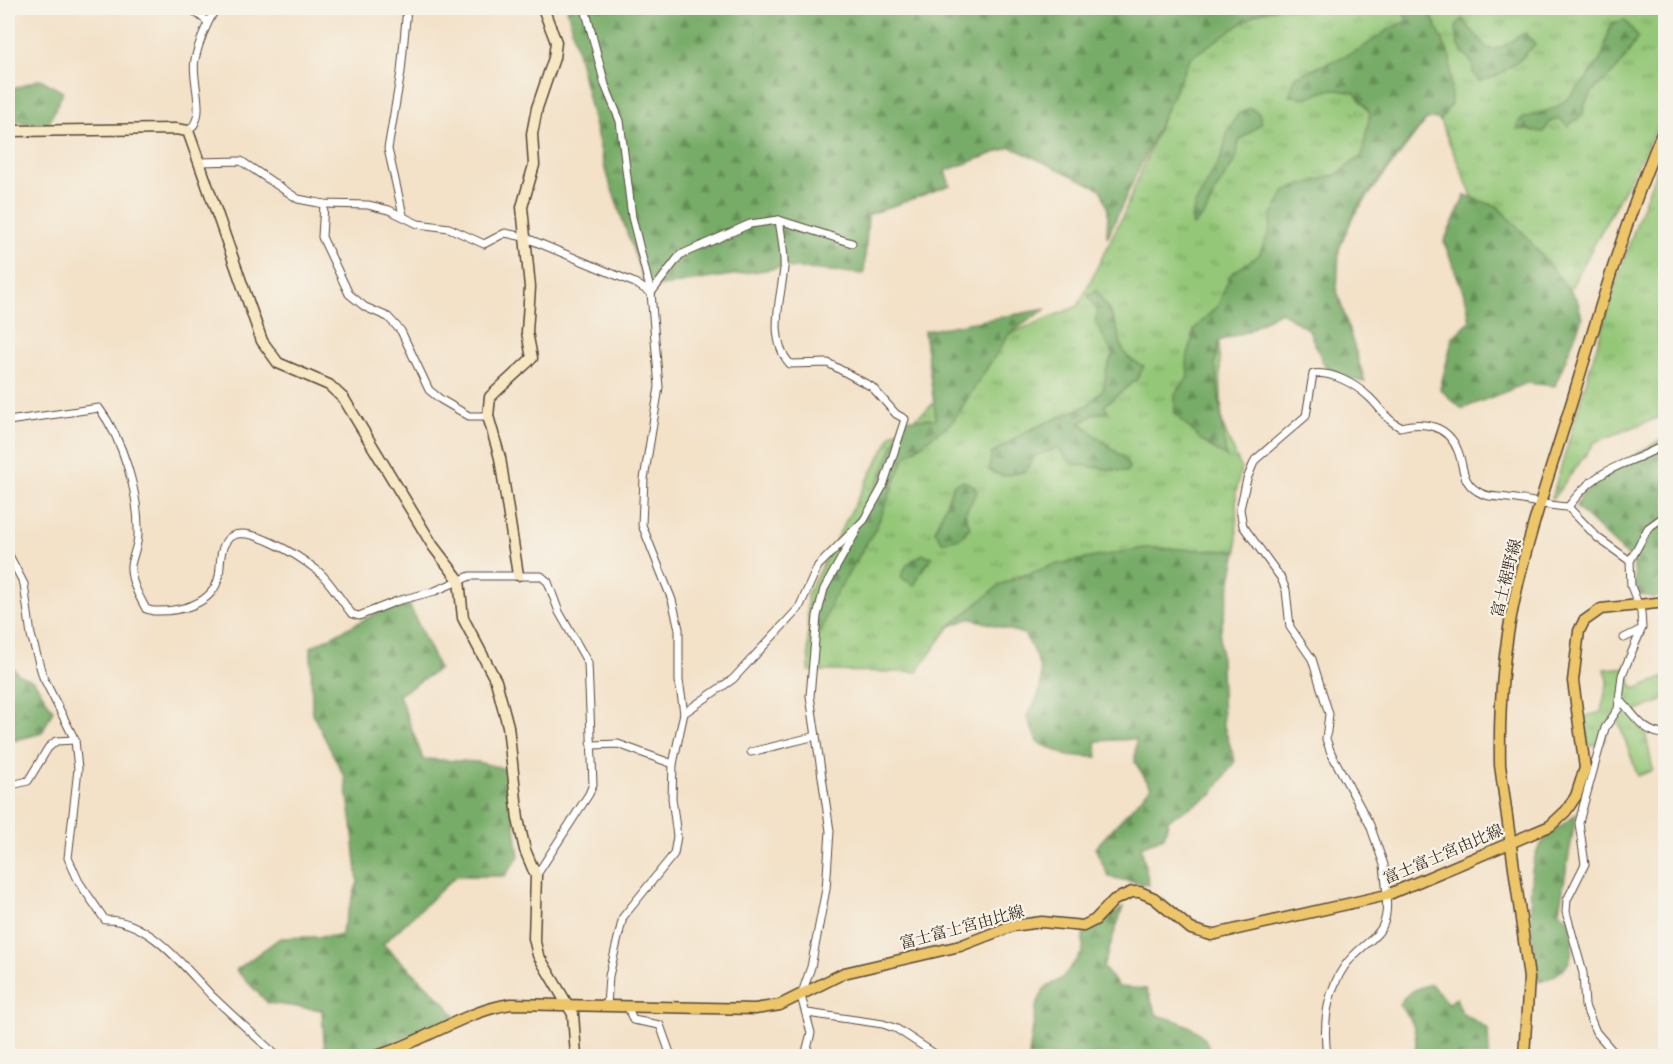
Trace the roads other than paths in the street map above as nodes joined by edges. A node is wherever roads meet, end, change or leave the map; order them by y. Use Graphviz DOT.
graph roads {
  1 [pos="190,8"];
  2 [pos="216,8"];
  3 [pos="407,8"];
  4 [pos="543,8"];
  5 [pos="585,8"];
  6 [pos="208,22"];
  7 [pos="1665,124"];
  8 [pos="8,131"];
  9 [pos="189,131"];
  10 [pos="200,162"];
  11 [pos="324,204"];
  12 [pos="404,215"];
  13 [pos="779,220"];
  14 [pos="524,237"];
  15 [pos="852,243"];
  16 [pos="651,292"];
  17 [pos="488,416"];
  18 [pos="8,421"];
  19 [pos="1665,444"];
  20 [pos="1541,506"];
  21 [pos="1568,507"];
  22 [pos="1665,515"];
  23 [pos="864,520"];
  24 [pos="8,553"];
  25 [pos="1630,561"];
  26 [pos="518,575"];
  27 [pos="459,580"];
  28 [pos="1665,602"];
  29 [pos="1638,606"];
  30 [pos="1641,628"];
  31 [pos="1623,638"];
  32 [pos="1620,700"];
  33 [pos="684,713"];
  34 [pos="1665,734"];
  35 [pos="816,736"];
  36 [pos="75,740"];
  37 [pos="593,745"];
  38 [pos="751,752"];
  39 [pos="674,764"];
  40 [pos="8,786"];
  41 [pos="1511,842"];
  42 [pos="536,876"];
  43 [pos="1386,895"];
  44 [pos="801,996"];
  45 [pos="569,1006"];
  46 [pos="607,1006"];
  47 [pos="628,1007"];
  48 [pos="807,1013"];
  49 [pos="277,1056"];
  50 [pos="376,1056"];
  51 [pos="576,1056"];
  52 [pos="672,1056"];
  53 [pos="805,1056"];
  54 [pos="938,1056"];
  55 [pos="1327,1056"];
  56 [pos="1524,1056"];
  57 [pos="1617,1056"];
  1 -- 6 [label="street"];
  2 -- 6 [label="street"];
  3 -- 12 [label="street"];
  4 -- 14 [label="street"];
  5 -- 16 [label="street"];
  6 -- 9 [label="street"];
  7 -- 20 [label="main road, 富士裾野線"];
  8 -- 9 [label="street"];
  9 -- 10 [label="street"];
  10 -- 11 [label="street"];
  10 -- 27 [label="street"];
  11 -- 12 [label="street"];
  11 -- 17 [label="street"];
  12 -- 14 [label="street"];
  13 -- 15 [label="street"];
  13 -- 16 [label="street"];
  13 -- 23 [label="street"];
  14 -- 16 [label="street"];
  14 -- 17 [label="street"];
  16 -- 33 [label="street"];
  17 -- 26 [label="street"];
  18 -- 27 [label="street"];
  19 -- 21 [label="street"];
  20 -- 21 [label="street"];
  20 -- 41 [label="main road, 富士裾野線"];
  20 -- 43 [label="street"];
  21 -- 25 [label="street"];
  22 -- 25 [label="street"];
  23 -- 33 [label="street"];
  23 -- 35 [label="street"];
  24 -- 36 [label="street"];
  25 -- 29 [label="street"];
  26 -- 27 [label="street"];
  26 -- 37 [label="street"];
  27 -- 42 [label="street"];
  28 -- 29 [label="main road, 富士富士宮由比線"];
  29 -- 30 [label="street"];
  29 -- 41 [label="main road, 富士富士宮由比線"];
  30 -- 31 [label="street"];
  30 -- 32 [label="street"];
  32 -- 34 [label="street"];
  32 -- 57 [label="street"];
  33 -- 39 [label="street"];
  35 -- 38 [label="street"];
  35 -- 44 [label="street"];
  36 -- 40 [label="street"];
  36 -- 49 [label="street"];
  37 -- 39 [label="street"];
  37 -- 42 [label="street"];
  39 -- 46 [label="street"];
  41 -- 43 [label="main road, 富士富士宮由比線"];
  41 -- 56 [label="main road, 富士裾野線"];
  42 -- 45 [label="street"];
  43 -- 44 [label="main road, 富士富士宮由比線"];
  43 -- 55 [label="street"];
  44 -- 47 [label="main road, 富士富士宮由比線"];
  44 -- 48 [label="street"];
  45 -- 46 [label="main road, 富士富士宮由比線"];
  45 -- 50 [label="main road, 富士富士宮由比線"];
  45 -- 51 [label="street"];
  46 -- 47 [label="main road, 富士富士宮由比線"];
  47 -- 52 [label="street"];
  48 -- 53 [label="street"];
  48 -- 54 [label="street"];
}
